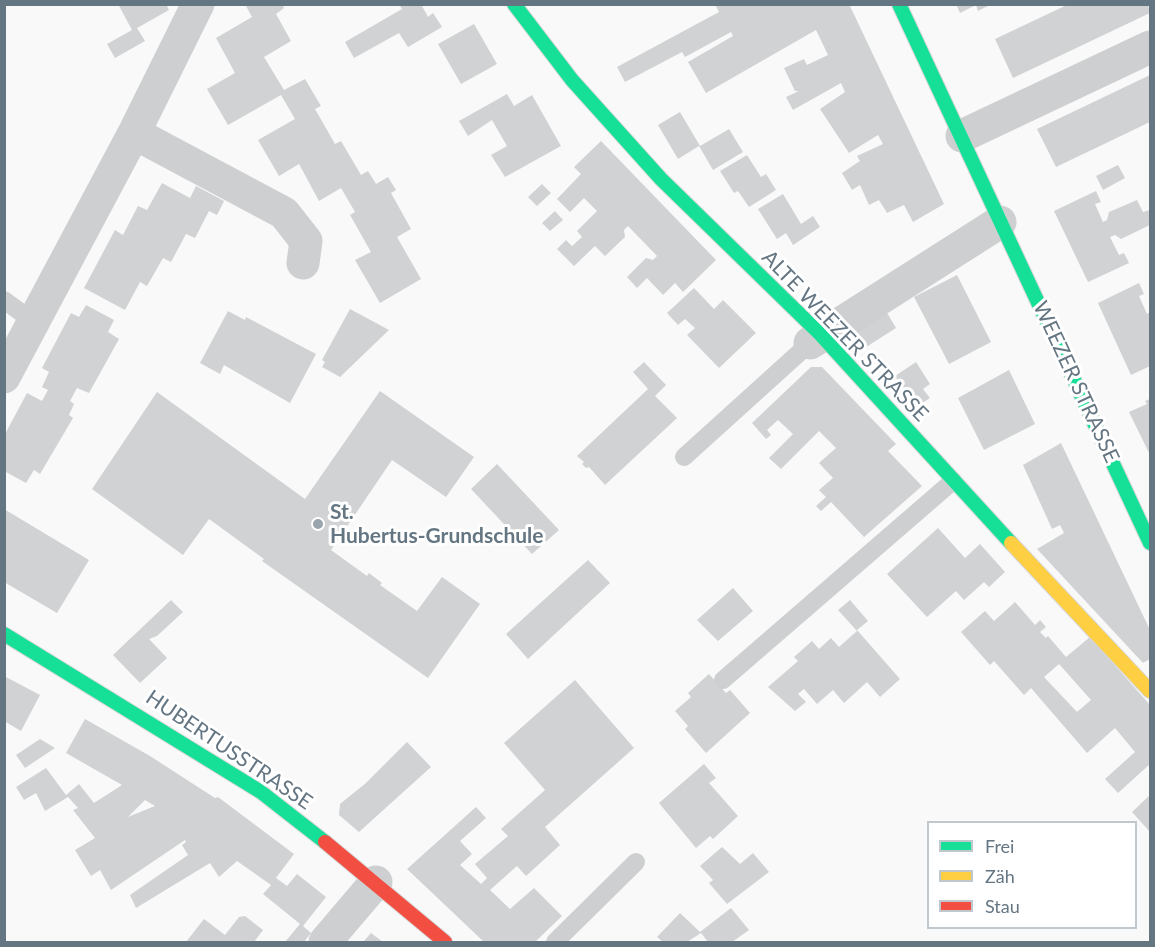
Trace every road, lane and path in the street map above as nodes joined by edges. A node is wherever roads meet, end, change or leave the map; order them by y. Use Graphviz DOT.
graph roads {
  1 [pos="198,4"];
  2 [pos="514,4"];
  3 [pos="899,4"];
  4 [pos="1150,47"];
  5 [pos="134,133"];
  6 [pos="962,136"];
  7 [pos="1000,222"];
  8 [pos="303,263"];
  9 [pos="4,300"];
  10 [pos="34,322"];
  11 [pos="815,339"];
  12 [pos="4,377"];
  13 [pos="684,457"];
  14 [pos="953,481"];
  15 [pos="1150,543"];
  16 [pos="4,634"];
  17 [pos="723,680"];
  18 [pos="1150,691"];
  19 [pos="636,862"];
  20 [pos="376,882"];
  21 [pos="325,942"];
  22 [pos="445,942"];
  23 [pos="555,942"];
  1 -- 5 [label="street"];
  2 -- 11 [label="street, ALTE WEEZER STRASSE"];
  3 -- 6 [label="street, WEEZER STRASSE"];
  4 -- 6 [label="street"];
  5 -- 8 [label="street"];
  5 -- 10 [label="street"];
  6 -- 7 [label="street, WEEZER STRASSE"];
  7 -- 11 [label="street"];
  7 -- 15 [label="street, WEEZER STRASSE"];
  9 -- 10 [label="lane"];
  10 -- 12 [label="street"];
  11 -- 13 [label="lane"];
  11 -- 14 [label="street, ALTE WEEZER STRASSE"];
  14 -- 17 [label="lane"];
  14 -- 18 [label="street, ALTE WEEZER STRASSE"];
  16 -- 20 [label="street, HUBERTUSSTRASSE"];
  19 -- 23 [label="lane"];
  20 -- 21 [label="street"];
  20 -- 22 [label="street, HUBERTUSSTRASSE"];
}
